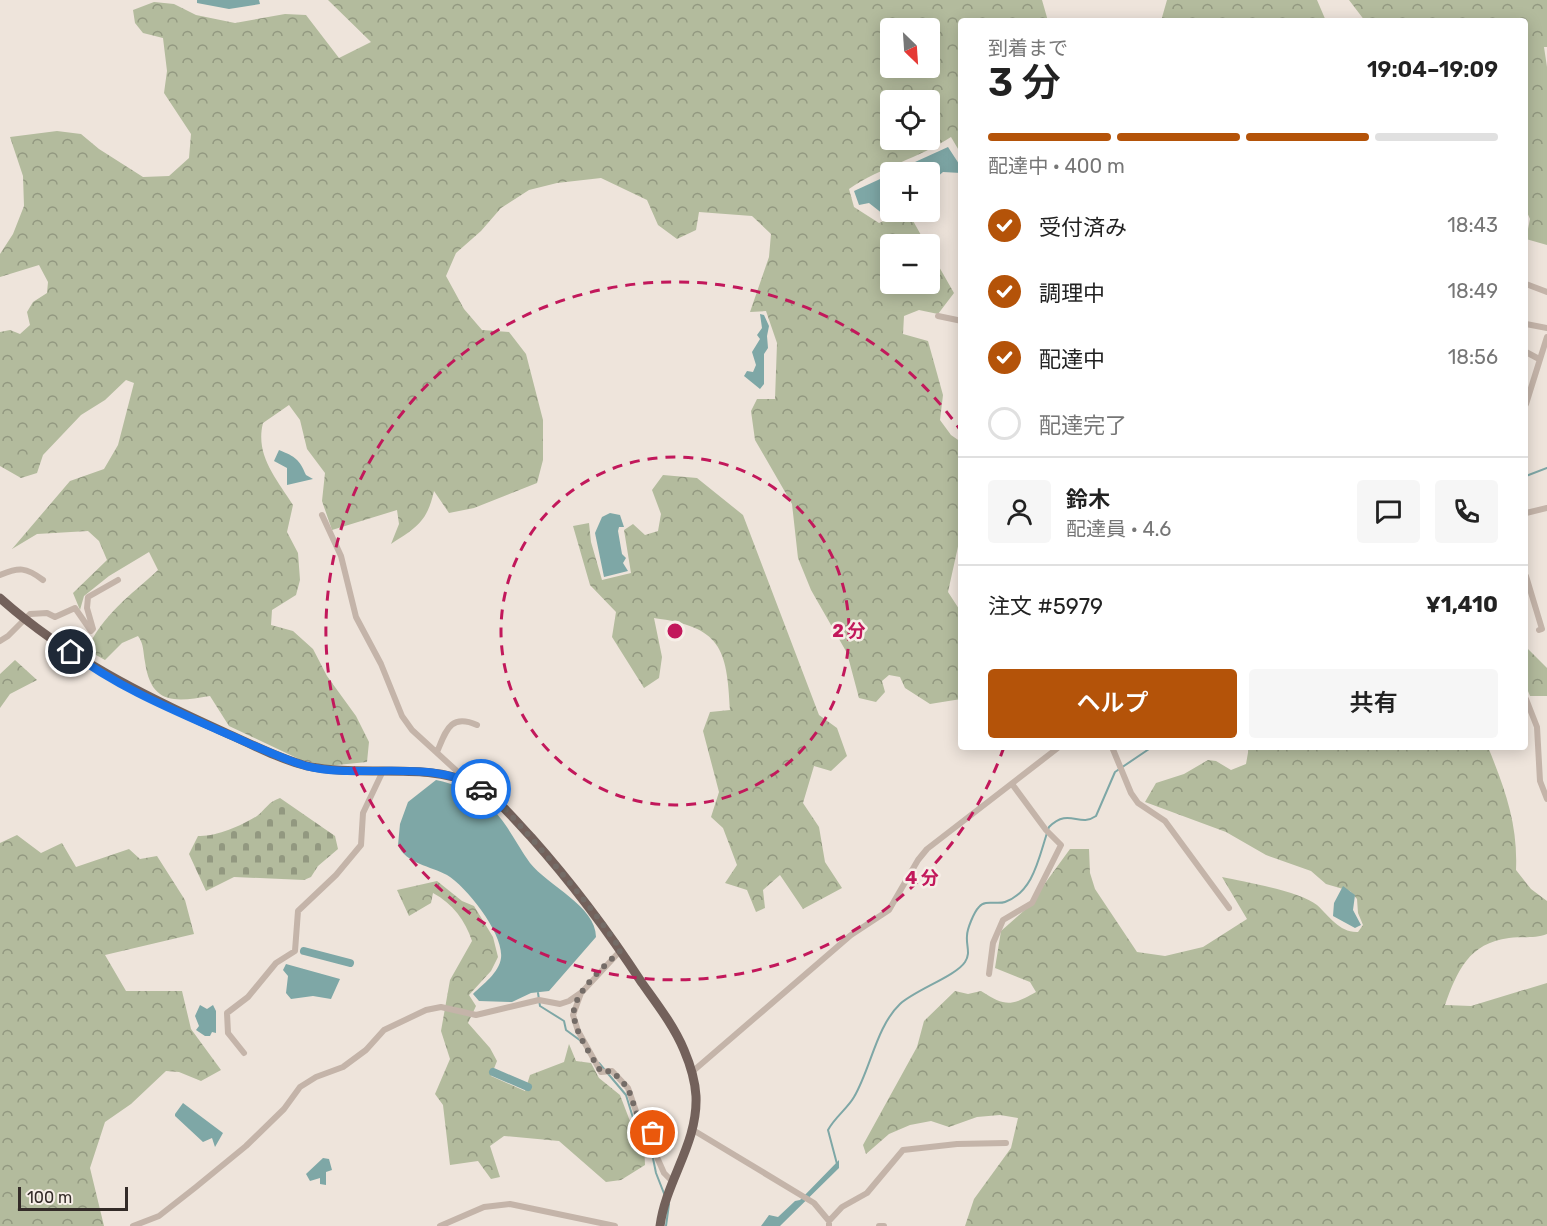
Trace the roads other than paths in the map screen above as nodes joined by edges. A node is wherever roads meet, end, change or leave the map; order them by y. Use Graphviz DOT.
graph roads {
  1 [pos="1528,286"];
  2 [pos="1547,292"];
  3 [pos="938,316"];
  4 [pos="958,320"];
  5 [pos="1528,324"];
  6 [pos="1547,328"];
  7 [pos="1547,337"];
  8 [pos="1528,353"];
  9 [pos="1539,358"];
  10 [pos="1528,397"];
  11 [pos="1547,508"];
  12 [pos="1528,513"];
  13 [pos="322,515"];
  14 [pos="0,575"];
  15 [pos="43,580"];
  16 [pos="118,580"];
  17 [pos="1528,583"];
  18 [pos="0,597"];
  19 [pos="24,618"];
  20 [pos="1539,630"];
  21 [pos="0,634"];
  22 [pos="8,636"];
  23 [pos="0,641"];
  24 [pos="1528,705"];
  25 [pos="477,725"];
  26 [pos="1055,750"];
  27 [pos="1114,750"];
  28 [pos="437,752"];
  29 [pos="382,773"];
  30 [pos="458,778"];
  31 [pos="1012,784"];
  32 [pos="1547,799"];
  33 [pos="1229,908"];
  34 [pos="621,950"];
  35 [pos="989,974"];
  36 [pos="582,992"];
  37 [pos="244,1053"];
  38 [pos="692,1072"];
  39 [pos="693,1130"];
  40 [pos="1006,1143"];
  41 [pos="673,1182"];
  42 [pos="829,1223"];
  43 [pos="133,1226"];
  44 [pos="440,1226"];
  45 [pos="615,1226"];
  46 [pos="660,1226"];
  47 [pos="879,1226"];
  48 [pos="884,1226"];
  1 -- 2 [label="street"];
  3 -- 4 [label="street"];
  5 -- 6 [label="street"];
  7 -- 9 [label="street"];
  8 -- 9 [label="street"];
  9 -- 10 [label="street"];
  11 -- 12 [label="street"];
  13 -- 28 [label="street"];
  14 -- 15 [label="street"];
  16 -- 19 [label="street"];
  17 -- 20 [label="street"];
  18 -- 19 [label="main road"];
  19 -- 22 [label="street"];
  19 -- 29 [label="main road"];
  21 -- 22 [label="street"];
  22 -- 23 [label="street"];
  24 -- 32 [label="street"];
  25 -- 28 [label="street"];
  26 -- 31 [label="street"];
  27 -- 33 [label="street"];
  28 -- 30 [label="street"];
  29 -- 30 [label="main road"];
  29 -- 37 [label="street"];
  30 -- 34 [label="main road"];
  31 -- 35 [label="street"];
  31 -- 38 [label="street"];
  34 -- 36 [label="street"];
  34 -- 38 [label="main road"];
  36 -- 41 [label="street"];
  36 -- 43 [label="street"];
  38 -- 39 [label="main road"];
  39 -- 41 [label="main road"];
  39 -- 42 [label="street"];
  40 -- 42 [label="street"];
  41 -- 46 [label="main road"];
  44 -- 45 [label="street"];
  47 -- 48 [label="street"];
}
